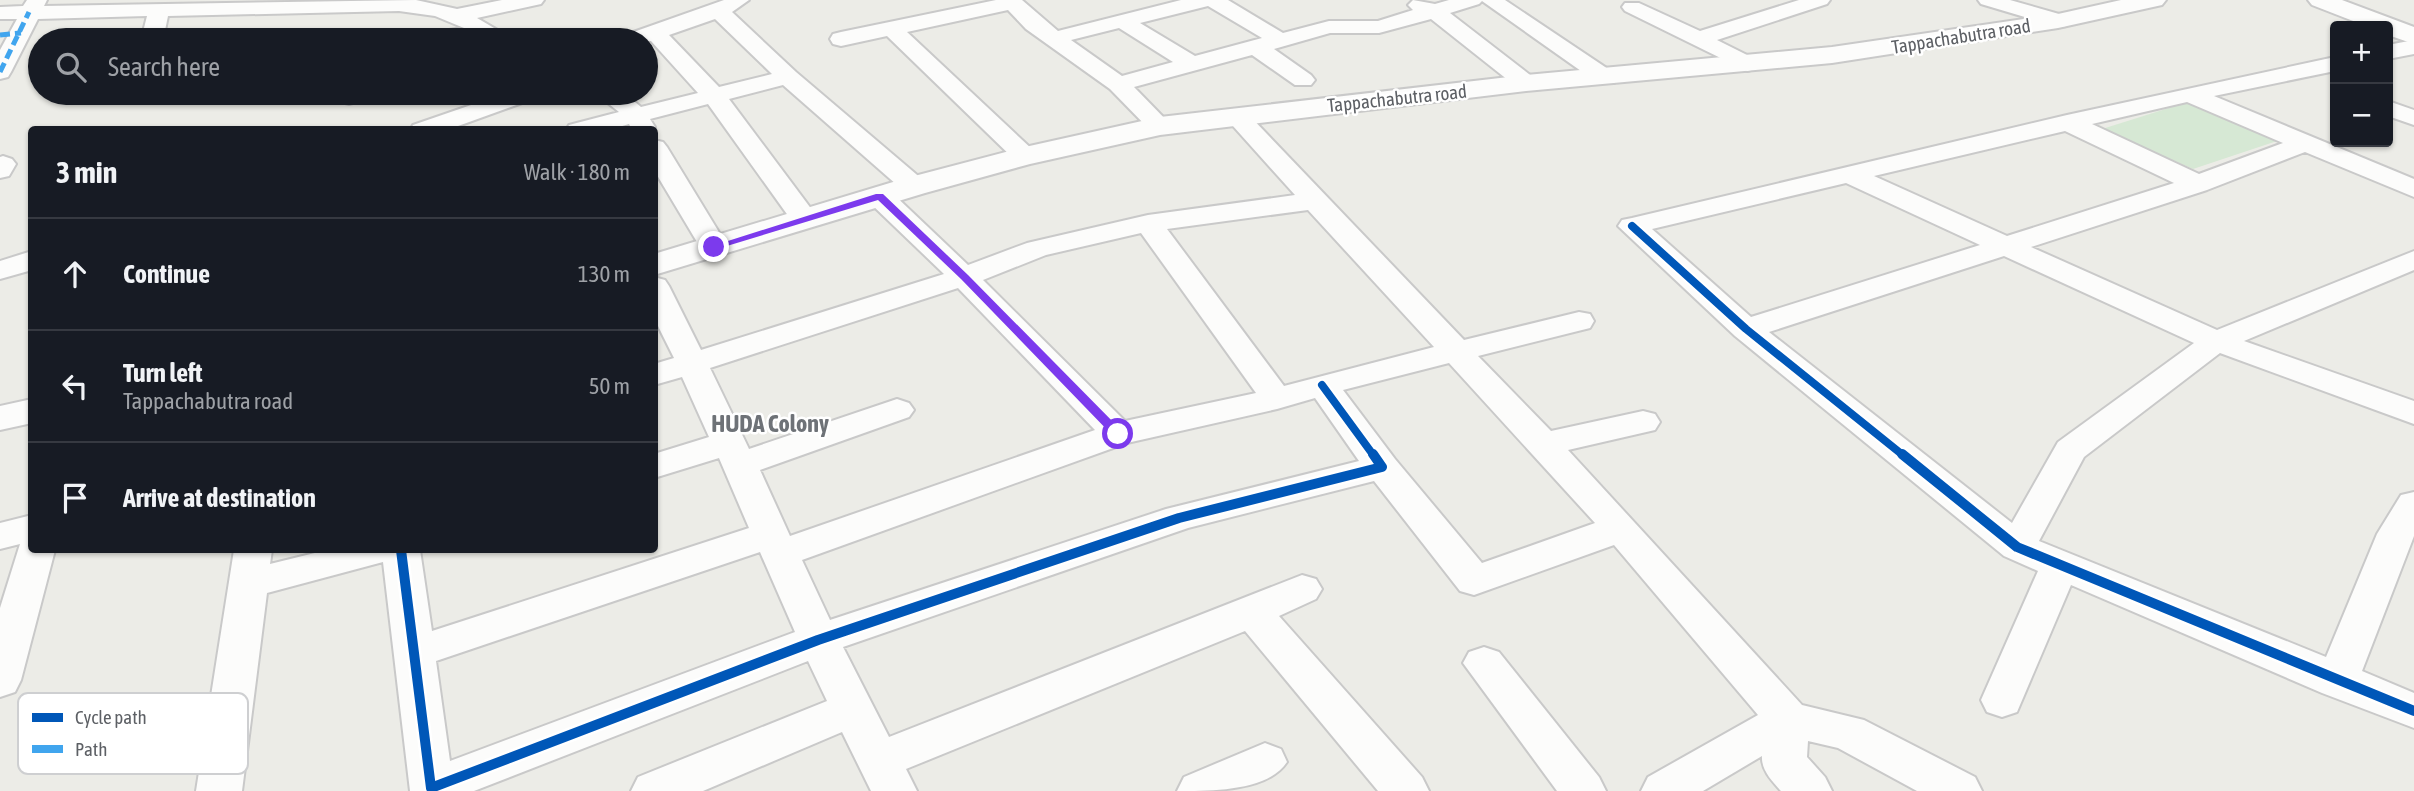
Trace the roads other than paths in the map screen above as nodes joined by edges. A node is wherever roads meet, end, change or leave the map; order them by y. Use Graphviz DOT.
graph roads {
  1 [pos="534,0"];
  2 [pos="739,0"];
  3 [pos="1138,0"];
  4 [pos="1206,0"];
  5 [pos="1213,0"];
  6 [pos="1403,0"];
  7 [pos="1472,0"];
  8 [pos="1491,0"];
  9 [pos="1653,0"];
  10 [pos="1820,0"];
  11 [pos="1989,0"];
  12 [pos="2154,0"];
  13 [pos="2320,0"];
  14 [pos="1011,2"];
  15 [pos="401,3"];
  16 [pos="1625,4"];
  17 [pos="33,6"];
  18 [pos="159,10"];
  19 [pos="719,11"];
  20 [pos="1434,11"];
  21 [pos="1158,12"];
  22 [pos="0,13"];
  23 [pos="458,15"];
  24 [pos="1122,21"];
  25 [pos="2058,21"];
  26 [pos="155,28"];
  27 [pos="479,28"];
  28 [pos="892,29"];
  29 [pos="658,32"];
  30 [pos="2414,36"];
  31 [pos="1055,38"];
  32 [pos="841,39"];
  33 [pos="1698,39"];
  34 [pos="1280,40"];
  35 [pos="1255,47"];
  36 [pos="2414,47"];
  37 [pos="658,49"];
  38 [pos="6,51"];
  39 [pos="2393,51"];
  40 [pos="1189,63"];
  41 [pos="1747,64"];
  42 [pos="2330,65"];
  43 [pos="2296,72"];
  44 [pos="788,77"];
  45 [pos="1606,78"];
  46 [pos="1303,80"];
  47 [pos="1526,83"];
  48 [pos="1118,84"];
  49 [pos="2330,86"];
  50 [pos="2189,93"];
  51 [pos="715,97"];
  52 [pos="494,105"];
  53 [pos="624,105"];
  54 [pos="2393,110"];
  55 [pos="1236,116"];
  56 [pos="2414,118"];
  57 [pos="639,122"];
  58 [pos="2067,122"];
  59 [pos="433,126"];
  60 [pos="609,126"];
  61 [pos="1160,126"];
  62 [pos="2305,143"];
  63 [pos="658,154"];
  64 [pos="1025,156"];
  65 [pos="1849,175"];
  66 [pos="2198,184"];
  67 [pos="914,186"];
  68 [pos="2414,189"];
  69 [pos="879,196"];
  70 [pos="1312,201"];
  71 [pos="804,218"];
  72 [pos="1148,223"];
  73 [pos="714,247"];
  74 [pos="2005,247"];
  75 [pos="2414,260"];
  76 [pos="28,261"];
  77 [pos="658,264"];
  78 [pos="0,270"];
  79 [pos="964,277"];
  80 [pos="658,294"];
  81 [pos="1579,321"];
  82 [pos="1746,329"];
  83 [pos="2216,341"];
  84 [pos="1454,351"];
  85 [pos="695,364"];
  86 [pos="658,374"];
  87 [pos="1322,385"];
  88 [pos="1277,399"];
  89 [pos="897,410"];
  90 [pos="28,412"];
  91 [pos="2414,414"];
  92 [pos="0,418"];
  93 [pos="1643,422"];
  94 [pos="1118,434"];
  95 [pos="1543,444"];
  96 [pos="734,454"];
  97 [pos="658,465"];
  98 [pos="1382,467"];
  99 [pos="2408,526"];
  100 [pos="1621,528"];
  101 [pos="28,529"];
  102 [pos="0,536"];
  103 [pos="775,544"];
  104 [pos="2017,547"];
  105 [pos="35,553"];
  106 [pos="355,553"];
  107 [pos="401,553"];
  108 [pos="2060,565"];
  109 [pos="251,567"];
  110 [pos="1302,589"];
  111 [pos="1252,612"];
  112 [pos="818,640"];
  113 [pos="413,653"];
  114 [pos="3,658"];
  115 [pos="1484,663"];
  116 [pos="2337,681"];
  117 [pos="233,693"];
  118 [pos="2002,701"];
  119 [pos="853,709"];
  120 [pos="2414,711"];
  121 [pos="1788,719"];
  122 [pos="1265,762"];
  123 [pos="886,776"];
  124 [pos="704,781"];
  125 [pos="654,791"];
  126 [pos="1200,791"];
  127 [pos="1406,791"];
  128 [pos="1583,791"];
  129 [pos="1664,791"];
  130 [pos="1809,791"];
  131 [pos="1959,791"];
  1 -- 23 [label="street"];
  2 -- 19 [label="street"];
  3 -- 21 [label="street"];
  4 -- 21 [label="street"];
  5 -- 34 [label="street"];
  6 -- 20 [label="street"];
  7 -- 20 [label="street"];
  8 -- 45 [label="street"];
  9 -- 16 [label="street"];
  10 -- 33 [label="street"];
  11 -- 25 [label="street"];
  12 -- 25 [label="main road, Tappachabutra road"];
  13 -- 30 [label="main road"];
  14 -- 28 [label="street"];
  14 -- 31 [label="street"];
  15 -- 18 [label="street"];
  15 -- 23 [label="street"];
  16 -- 33 [label="street"];
  17 -- 18 [label="street"];
  17 -- 22 [label="street"];
  17 -- 38 [label="street"];
  18 -- 26 [label="street"];
  19 -- 29 [label="street"];
  19 -- 44 [label="street"];
  20 -- 34 [label="street"];
  20 -- 47 [label="street"];
  21 -- 24 [label="street"];
  23 -- 27 [label="street"];
  24 -- 31 [label="street"];
  24 -- 40 [label="street"];
  25 -- 41 [label="main road, Tappachabutra road"];
  28 -- 32 [label="street"];
  28 -- 64 [label="street"];
  31 -- 48 [label="street"];
  33 -- 41 [label="street"];
  34 -- 35 [label="street"];
  35 -- 40 [label="street"];
  35 -- 46 [label="street"];
  36 -- 39 [label="street"];
  37 -- 51 [label="street"];
  40 -- 48 [label="street"];
  41 -- 45 [label="main road, Tappachabutra road"];
  42 -- 43 [label="street"];
  43 -- 49 [label="street"];
  43 -- 50 [label="street"];
  44 -- 51 [label="street"];
  44 -- 67 [label="street"];
  45 -- 47 [label="main road, Tappachabutra road"];
  47 -- 55 [label="main road, Tappachabutra road"];
  48 -- 61 [label="street"];
  50 -- 58 [label="street"];
  50 -- 62 [label="street"];
  51 -- 57 [label="street"];
  51 -- 71 [label="street"];
  52 -- 59 [label="street"];
  53 -- 57 [label="street"];
  54 -- 56 [label="street"];
  55 -- 61 [label="main road, Tappachabutra road"];
  55 -- 70 [label="street"];
  57 -- 60 [label="street"];
  58 -- 65 [label="street"];
  58 -- 66 [label="street"];
  61 -- 64 [label="main road, Tappachabutra road"];
  62 -- 66 [label="street"];
  62 -- 68 [label="street"];
  63 -- 73 [label="street"];
  64 -- 67 [label="main road, Tappachabutra road"];
  65 -- 74 [label="street"];
  65 -- 82 [label="street"];
  66 -- 74 [label="street"];
  67 -- 69 [label="main road, Tappachabutra road"];
  69 -- 71 [label="main road, Tappachabutra road"];
  69 -- 79 [label="street"];
  70 -- 72 [label="street"];
  70 -- 84 [label="street"];
  71 -- 73 [label="main road, Tappachabutra road"];
  72 -- 79 [label="street"];
  72 -- 88 [label="street"];
  73 -- 77 [label="main road, Tappachabutra road"];
  74 -- 82 [label="street"];
  74 -- 83 [label="street"];
  75 -- 83 [label="street"];
  76 -- 78 [label="street"];
  79 -- 85 [label="street"];
  79 -- 94 [label="street"];
  80 -- 85 [label="street"];
  81 -- 84 [label="street"];
  82 -- 104 [label="street"];
  83 -- 91 [label="street"];
  83 -- 104 [label="street"];
  84 -- 87 [label="street"];
  84 -- 95 [label="street"];
  85 -- 86 [label="street"];
  85 -- 96 [label="street"];
  87 -- 88 [label="street"];
  87 -- 98 [label="street"];
  88 -- 94 [label="street"];
  89 -- 96 [label="street"];
  90 -- 92 [label="main road"];
  93 -- 95 [label="street"];
  94 -- 103 [label="street"];
  95 -- 100 [label="street"];
  96 -- 97 [label="street"];
  96 -- 103 [label="street"];
  98 -- 100 [label="street"];
  98 -- 112 [label="street"];
  99 -- 116 [label="street"];
  100 -- 121 [label="street"];
  101 -- 102 [label="street"];
  103 -- 112 [label="street"];
  103 -- 113 [label="street"];
  104 -- 108 [label="street"];
  105 -- 114 [label="street"];
  106 -- 109 [label="street"];
  107 -- 113 [label="street"];
  108 -- 116 [label="street"];
  108 -- 118 [label="street"];
  109 -- 117 [label="street"];
  110 -- 111 [label="street"];
  111 -- 123 [label="street"];
  111 -- 127 [label="street"];
  112 -- 113 [label="street"];
  112 -- 119 [label="street"];
  115 -- 128 [label="street"];
  116 -- 120 [label="street"];
  119 -- 123 [label="street"];
  119 -- 124 [label="street"];
  121 -- 129 [label="street"];
  121 -- 130 [label="street"];
  121 -- 131 [label="street"];
  122 -- 126 [label="street"];
  124 -- 125 [label="street"];
}
